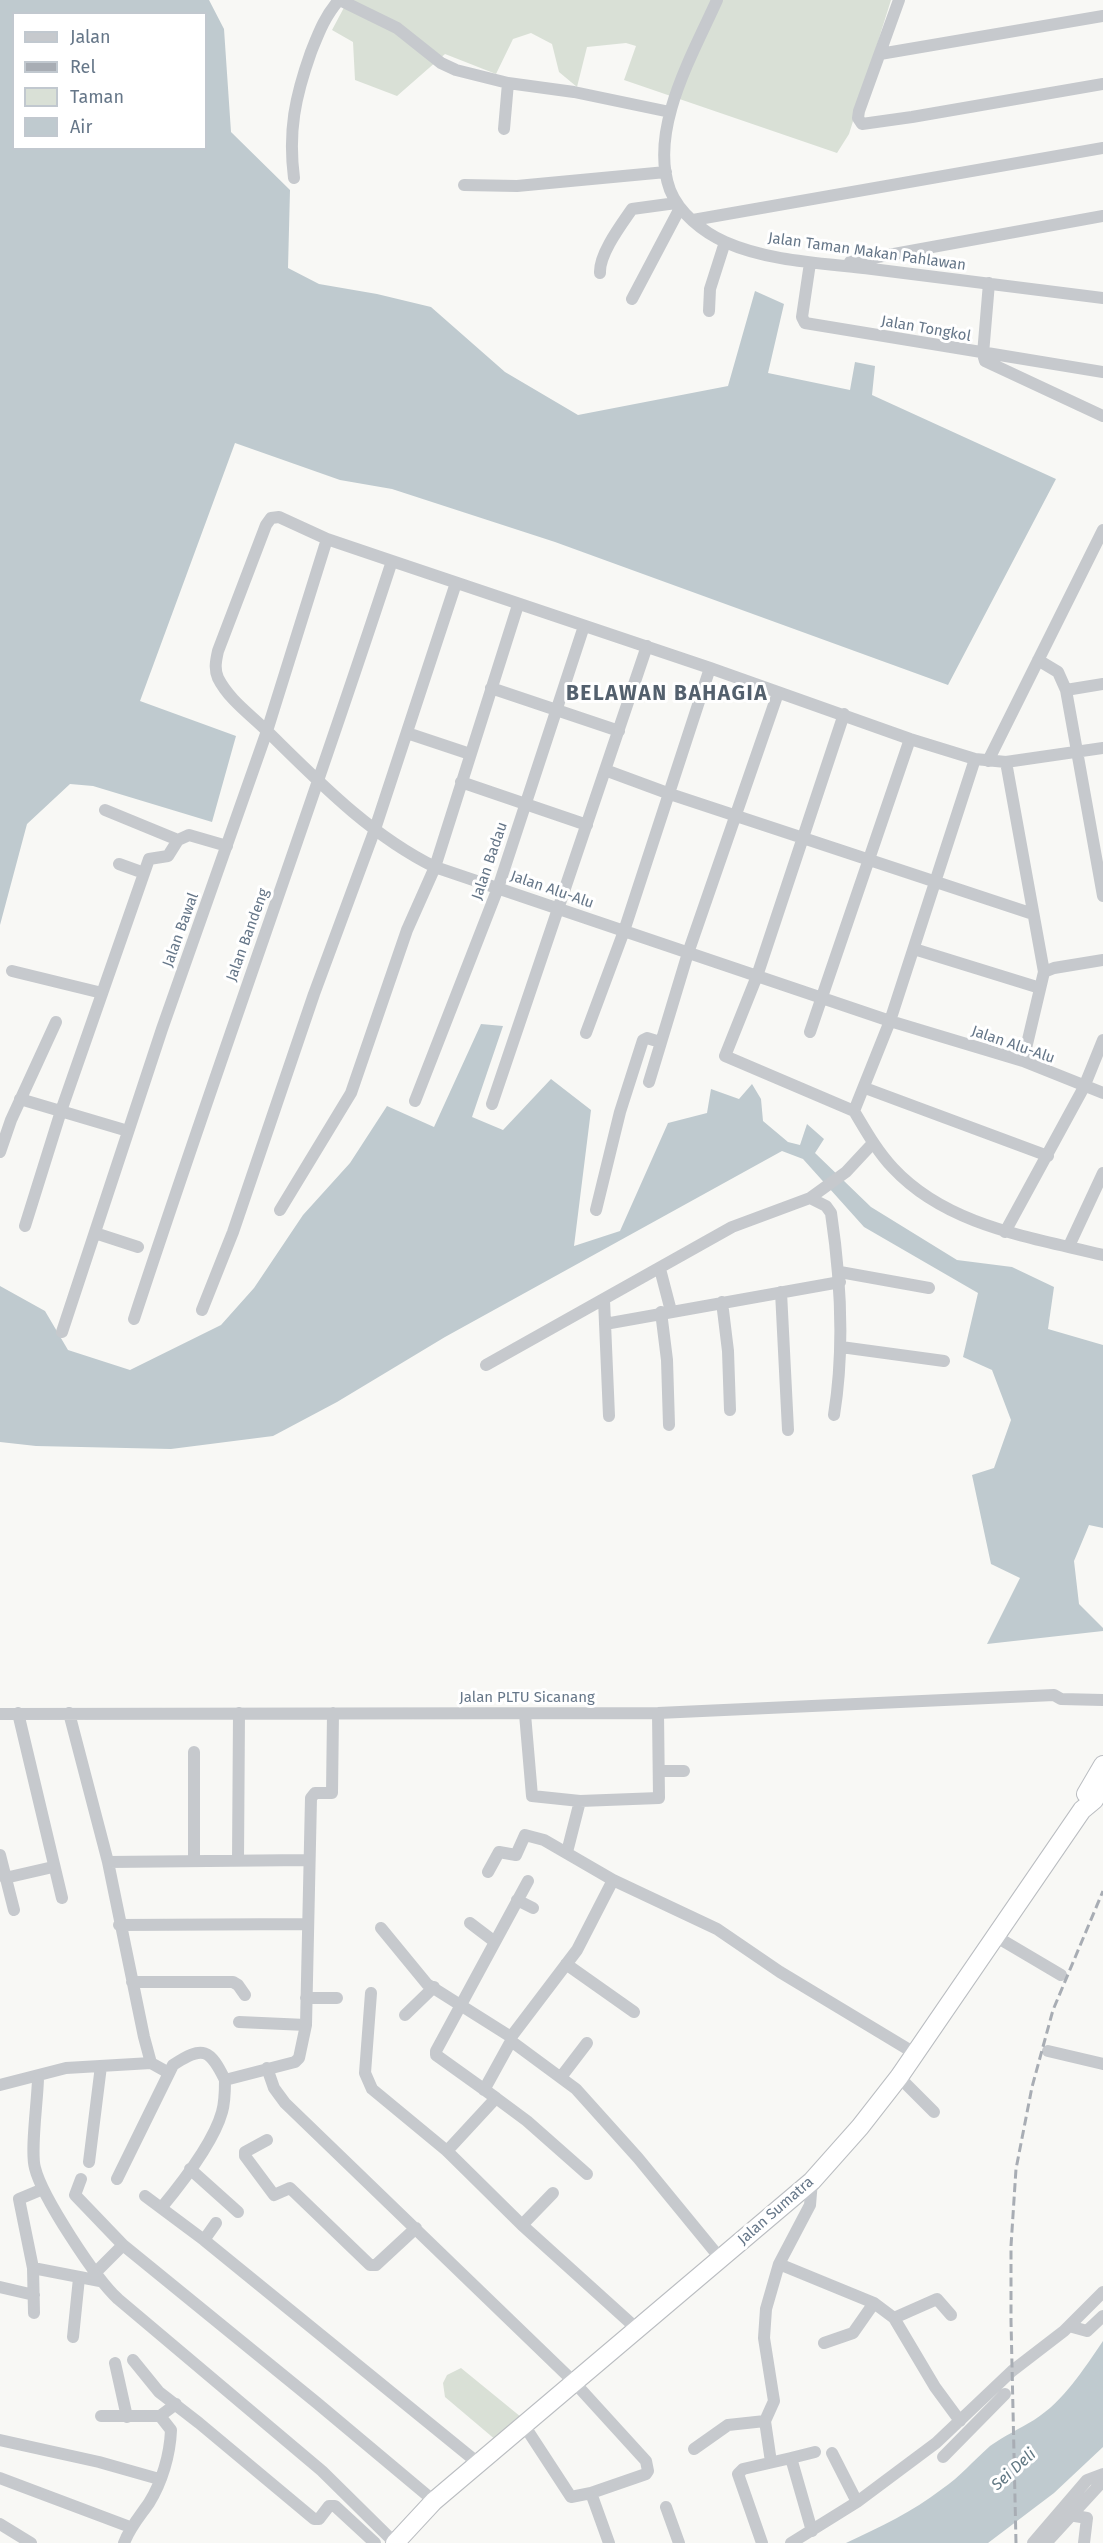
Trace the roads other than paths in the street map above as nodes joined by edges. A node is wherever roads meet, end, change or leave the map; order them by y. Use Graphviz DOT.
graph roads {
  1 [pos="339,0"];
  2 [pos="717,0"];
  3 [pos="899,0"];
  4 [pos="1103,16"];
  5 [pos="880,54"];
  6 [pos="508,83"];
  7 [pos="1103,84"];
  8 [pos="670,112"];
  9 [pos="504,129"];
  10 [pos="1103,148"];
  11 [pos="666,172"];
  12 [pos="294,178"];
  13 [pos="464,185"];
  14 [pos="678,206"];
  15 [pos="1103,216"];
  16 [pos="693,220"];
  17 [pos="725,242"];
  18 [pos="810,263"];
  19 [pos="838,265"];
  20 [pos="600,273"];
  21 [pos="989,283"];
  22 [pos="1103,298"];
  23 [pos="632,299"];
  24 [pos="709,311"];
  25 [pos="983,354"];
  26 [pos="1103,372"];
  27 [pos="1103,416"];
  28 [pos="1103,530"];
  29 [pos="327,538"];
  30 [pos="392,561"];
  31 [pos="456,583"];
  32 [pos="518,605"];
  33 [pos="584,626"];
  34 [pos="647,646"];
  35 [pos="1038,660"];
  36 [pos="710,668"];
  37 [pos="1103,684"];
  38 [pos="491,688"];
  39 [pos="1066,690"];
  40 [pos="778,693"];
  41 [pos="556,710"];
  42 [pos="844,714"];
  43 [pos="267,730"];
  44 [pos="619,730"];
  45 [pos="407,733"];
  46 [pos="910,739"];
  47 [pos="1103,748"];
  48 [pos="1077,753"];
  49 [pos="470,754"];
  50 [pos="982,760"];
  51 [pos="1006,762"];
  52 [pos="605,770"];
  53 [pos="461,782"];
  54 [pos="319,783"];
  55 [pos="670,794"];
  56 [pos="525,803"];
  57 [pos="105,810"];
  58 [pos="735,816"];
  59 [pos="587,825"];
  60 [pos="375,829"];
  61 [pos="802,837"];
  62 [pos="178,840"];
  63 [pos="227,846"];
  64 [pos="868,860"];
  65 [pos="119,864"];
  66 [pos="435,867"];
  67 [pos="144,873"];
  68 [pos="936,882"];
  69 [pos="498,888"];
  70 [pos="1103,896"];
  71 [pos="559,909"];
  72 [pos="1033,914"];
  73 [pos="624,931"];
  74 [pos="914,949"];
  75 [pos="688,953"];
  76 [pos="1103,960"];
  77 [pos="12,971"];
  78 [pos="1044,972"];
  79 [pos="757,976"];
  80 [pos="1040,988"];
  81 [pos="102,993"];
  82 [pos="822,998"];
  83 [pos="890,1021"];
  84 [pos="56,1023"];
  85 [pos="810,1032"];
  86 [pos="586,1033"];
  87 [pos="1103,1040"];
  88 [pos="660,1042"];
  89 [pos="1023,1061"];
  90 [pos="649,1082"];
  91 [pos="1084,1087"];
  92 [pos="865,1088"];
  93 [pos="1103,1093"];
  94 [pos="20,1100"];
  95 [pos="415,1101"];
  96 [pos="492,1104"];
  97 [pos="61,1111"];
  98 [pos="854,1111"];
  99 [pos="128,1131"];
  100 [pos="873,1143"];
  101 [pos="0,1152"];
  102 [pos="1048,1156"];
  103 [pos="1103,1173"];
  104 [pos="815,1195"];
  105 [pos="280,1210"];
  106 [pos="596,1210"];
  107 [pos="25,1226"];
  108 [pos="1005,1232"];
  109 [pos="94,1233"];
  110 [pos="138,1246"];
  111 [pos="1069,1246"];
  112 [pos="1103,1255"];
  113 [pos="660,1269"];
  114 [pos="840,1277"];
  115 [pos="929,1288"];
  116 [pos="781,1292"];
  117 [pos="604,1300"];
  118 [pos="722,1302"];
  119 [pos="202,1310"];
  120 [pos="666,1312"];
  121 [pos="134,1319"];
  122 [pos="605,1324"];
  123 [pos="62,1332"];
  124 [pos="841,1347"];
  125 [pos="944,1361"];
  126 [pos="486,1365"];
  127 [pos="730,1410"];
  128 [pos="834,1415"];
  129 [pos="609,1416"];
  130 [pos="669,1425"];
  131 [pos="788,1430"];
  132 [pos="1103,1691"];
  133 [pos="1054,1695"];
  134 [pos="1103,1700"];
  135 [pos="18,1713"];
  136 [pos="69,1713"];
  137 [pos="239,1713"];
  138 [pos="333,1713"];
  139 [pos="658,1713"];
  140 [pos="0,1714"];
  141 [pos="525,1714"];
  142 [pos="194,1752"];
  143 [pos="1103,1765"];
  144 [pos="660,1771"];
  145 [pos="684,1771"];
  146 [pos="1103,1785"];
  147 [pos="580,1801"];
  148 [pos="1082,1810"];
  149 [pos="567,1852"];
  150 [pos="0,1855"];
  151 [pos="238,1860"];
  152 [pos="308,1860"];
  153 [pos="194,1861"];
  154 [pos="108,1862"];
  155 [pos="53,1868"];
  156 [pos="488,1872"];
  157 [pos="5,1878"];
  158 [pos="528,1881"];
  159 [pos="613,1881"];
  160 [pos="62,1898"];
  161 [pos="517,1900"];
  162 [pos="533,1908"];
  163 [pos="14,1910"];
  164 [pos="470,1923"];
  165 [pos="308,1924"];
  166 [pos="119,1925"];
  167 [pos="381,1928"];
  168 [pos="995,1936"];
  169 [pos="495,1942"];
  170 [pos="566,1964"];
  171 [pos="1061,1975"];
  172 [pos="132,1982"];
  173 [pos="434,1987"];
  174 [pos="371,1993"];
  175 [pos="244,1995"];
  176 [pos="306,1998"];
  177 [pos="336,1998"];
  178 [pos="461,2003"];
  179 [pos="634,2012"];
  180 [pos="405,2016"];
  181 [pos="239,2022"];
  182 [pos="306,2025"];
  183 [pos="511,2039"];
  184 [pos="587,2043"];
  185 [pos="1048,2051"];
  186 [pos="916,2054"];
  187 [pos="151,2063"];
  188 [pos="1101,2064"];
  189 [pos="101,2066"];
  190 [pos="267,2068"];
  191 [pos="170,2073"];
  192 [pos="38,2077"];
  193 [pos="561,2077"];
  194 [pos="899,2077"];
  195 [pos="225,2080"];
  196 [pos="0,2085"];
  197 [pos="484,2090"];
  198 [pos="496,2098"];
  199 [pos="934,2112"];
  200 [pos="267,2140"];
  201 [pos="447,2151"];
  202 [pos="89,2162"];
  203 [pos="190,2169"];
  204 [pos="587,2174"];
  205 [pos="81,2179"];
  206 [pos="117,2179"];
  207 [pos="812,2181"];
  208 [pos="43,2189"];
  209 [pos="553,2193"];
  210 [pos="145,2196"];
  211 [pos="162,2208"];
  212 [pos="238,2212"];
  213 [pos="216,2223"];
  214 [pos="522,2225"];
  215 [pos="416,2228"];
  216 [pos="204,2240"];
  217 [pos="123,2245"];
  218 [pos="720,2258"];
  219 [pos="779,2264"];
  220 [pos="33,2268"];
  221 [pos="98,2277"];
  222 [pos="79,2278"];
  223 [pos="0,2287"];
  224 [pos="1103,2292"];
  225 [pos="34,2295"];
  226 [pos="874,2303"];
  227 [pos="34,2313"];
  228 [pos="951,2315"];
  229 [pos="1103,2316"];
  230 [pos="894,2319"];
  231 [pos="1069,2326"];
  232 [pos="636,2328"];
  233 [pos="73,2337"];
  234 [pos="824,2343"];
  235 [pos="133,2360"];
  236 [pos="115,2363"];
  237 [pos="574,2382"];
  238 [pos="1005,2394"];
  239 [pos="176,2404"];
  240 [pos="101,2416"];
  241 [pos="160,2416"];
  242 [pos="127,2417"];
  243 [pos="765,2421"];
  244 [pos="965,2422"];
  245 [pos="524,2425"];
  246 [pos="0,2440"];
  247 [pos="694,2449"];
  248 [pos="815,2452"];
  249 [pos="832,2452"];
  250 [pos="944,2457"];
  251 [pos="791,2458"];
  252 [pos="771,2462"];
  253 [pos="478,2463"];
  254 [pos="1103,2474"];
  255 [pos="0,2478"];
  256 [pos="159,2479"];
  257 [pos="1103,2481"];
  258 [pos="591,2493"];
  259 [pos="434,2501"];
  260 [pos="857,2502"];
  261 [pos="666,2507"];
  262 [pos="1070,2515"];
  263 [pos="0,2524"];
  264 [pos="130,2527"];
  265 [pos="812,2530"];
  266 [pos="32,2543"];
  267 [pos="124,2543"];
  268 [pos="375,2543"];
  269 [pos="395,2543"];
  270 [pos="609,2543"];
  271 [pos="679,2543"];
  272 [pos="762,2543"];
  273 [pos="791,2543"];
  274 [pos="1033,2543"];
  275 [pos="1046,2543"];
  276 [pos="1090,2543"];
  1 -- 6 [label="street"];
  1 -- 12 [label="street"];
  2 -- 8 [label="street, Jalan Taman Makan Pahlawan"];
  3 -- 5 [label="street"];
  4 -- 5 [label="street"];
  5 -- 7 [label="street"];
  6 -- 8 [label="street"];
  6 -- 9 [label="street"];
  8 -- 11 [label="street, Jalan Taman Makan Pahlawan"];
  10 -- 16 [label="street"];
  11 -- 13 [label="street"];
  11 -- 14 [label="street, Jalan Taman Makan Pahlawan"];
  14 -- 16 [label="street, Jalan Taman Makan Pahlawan"];
  14 -- 20 [label="street"];
  14 -- 23 [label="street"];
  15 -- 19 [label="street"];
  16 -- 17 [label="street, Jalan Taman Makan Pahlawan"];
  17 -- 18 [label="street, Jalan Taman Makan Pahlawan"];
  17 -- 24 [label="street"];
  18 -- 19 [label="street, Jalan Taman Makan Pahlawan"];
  18 -- 25 [label="street, Jalan Tongkol"];
  19 -- 21 [label="street, Jalan Taman Makan Pahlawan"];
  21 -- 22 [label="street, Jalan Taman Makan Pahlawan"];
  21 -- 25 [label="street"];
  25 -- 26 [label="street, Jalan Tongkol"];
  25 -- 27 [label="street"];
  28 -- 35 [label="street"];
  29 -- 30 [label="street"];
  29 -- 43 [label="street, Jalan Bawal"];
  29 -- 43 [label="street, Jalan Alu-Alu"];
  30 -- 31 [label="street"];
  30 -- 54 [label="street, Jalan Bandeng"];
  31 -- 32 [label="street"];
  31 -- 45 [label="street"];
  32 -- 33 [label="street"];
  32 -- 38 [label="street"];
  33 -- 34 [label="street"];
  33 -- 41 [label="street, Jalan Badau"];
  34 -- 36 [label="street"];
  34 -- 44 [label="street"];
  35 -- 39 [label="street"];
  35 -- 50 [label="street"];
  36 -- 40 [label="street"];
  36 -- 55 [label="street"];
  37 -- 39 [label="street"];
  38 -- 41 [label="street"];
  38 -- 49 [label="street"];
  39 -- 48 [label="street"];
  40 -- 42 [label="street"];
  40 -- 58 [label="street"];
  41 -- 44 [label="street"];
  41 -- 56 [label="street, Jalan Badau"];
  42 -- 46 [label="street"];
  42 -- 61 [label="street"];
  43 -- 54 [label="street, Jalan Alu-Alu"];
  43 -- 63 [label="street, Jalan Bawal"];
  44 -- 52 [label="street"];
  45 -- 49 [label="street"];
  45 -- 60 [label="street"];
  46 -- 50 [label="street"];
  46 -- 64 [label="street"];
  47 -- 48 [label="street"];
  48 -- 51 [label="street"];
  48 -- 70 [label="street"];
  49 -- 53 [label="street"];
  50 -- 51 [label="street"];
  50 -- 68 [label="street"];
  51 -- 72 [label="street"];
  52 -- 55 [label="street"];
  52 -- 59 [label="street"];
  53 -- 56 [label="street"];
  53 -- 66 [label="street"];
  54 -- 60 [label="street, Jalan Alu-Alu"];
  54 -- 121 [label="street, Jalan Bandeng"];
  55 -- 58 [label="street"];
  55 -- 73 [label="street"];
  56 -- 59 [label="street"];
  56 -- 69 [label="street, Jalan Badau"];
  57 -- 62 [label="street"];
  58 -- 61 [label="street"];
  58 -- 75 [label="street"];
  59 -- 71 [label="street"];
  60 -- 66 [label="street, Jalan Alu-Alu"];
  60 -- 119 [label="street"];
  61 -- 64 [label="street"];
  61 -- 79 [label="street"];
  62 -- 63 [label="street"];
  62 -- 67 [label="street"];
  63 -- 99 [label="street, Jalan Bawal"];
  64 -- 68 [label="street"];
  64 -- 82 [label="street"];
  65 -- 67 [label="street"];
  66 -- 69 [label="street, Jalan Alu-Alu"];
  66 -- 105 [label="street"];
  67 -- 81 [label="street"];
  68 -- 72 [label="street"];
  68 -- 74 [label="street"];
  69 -- 71 [label="street, Jalan Alu-Alu"];
  69 -- 95 [label="street, Jalan Badau"];
  71 -- 73 [label="street, Jalan Alu-Alu"];
  71 -- 96 [label="street"];
  72 -- 78 [label="street"];
  73 -- 75 [label="street, Jalan Alu-Alu"];
  73 -- 86 [label="street"];
  74 -- 80 [label="street"];
  74 -- 83 [label="street"];
  75 -- 79 [label="street, Jalan Alu-Alu"];
  75 -- 88 [label="street"];
  76 -- 78 [label="street"];
  77 -- 81 [label="street"];
  78 -- 80 [label="street"];
  79 -- 82 [label="street, Jalan Alu-Alu"];
  79 -- 98 [label="street"];
  80 -- 89 [label="street"];
  81 -- 97 [label="street"];
  82 -- 83 [label="street, Jalan Alu-Alu"];
  82 -- 85 [label="street"];
  83 -- 89 [label="street, Jalan Alu-Alu"];
  83 -- 92 [label="street"];
  84 -- 94 [label="street"];
  87 -- 91 [label="street"];
  88 -- 90 [label="street"];
  88 -- 106 [label="street"];
  89 -- 91 [label="street, Jalan Alu-Alu"];
  91 -- 93 [label="street, Jalan Alu-Alu"];
  91 -- 102 [label="street"];
  92 -- 98 [label="street"];
  92 -- 102 [label="street"];
  94 -- 97 [label="street"];
  94 -- 101 [label="street"];
  97 -- 99 [label="street"];
  97 -- 107 [label="street"];
  98 -- 100 [label="street"];
  99 -- 109 [label="street, Jalan Bawal"];
  100 -- 104 [label="street"];
  100 -- 108 [label="street"];
  102 -- 108 [label="street"];
  103 -- 111 [label="street"];
  104 -- 113 [label="street"];
  104 -- 114 [label="street"];
  108 -- 111 [label="street"];
  109 -- 110 [label="street"];
  109 -- 123 [label="street, Jalan Bawal"];
  111 -- 112 [label="street"];
  113 -- 117 [label="street"];
  113 -- 120 [label="street"];
  114 -- 115 [label="street"];
  114 -- 116 [label="street"];
  114 -- 124 [label="street"];
  116 -- 118 [label="street"];
  116 -- 131 [label="street"];
  117 -- 122 [label="street"];
  117 -- 126 [label="street"];
  118 -- 120 [label="street"];
  118 -- 127 [label="street"];
  120 -- 122 [label="street"];
  120 -- 130 [label="street"];
  122 -- 129 [label="street"];
  124 -- 125 [label="street"];
  124 -- 128 [label="street"];
  132 -- 133 [label="street, Jalan PLTU Sicanang"];
  133 -- 134 [label="street, Jalan PLTU Sicanang"];
  133 -- 139 [label="street, Jalan PLTU Sicanang"];
  135 -- 136 [label="street, Jalan PLTU Sicanang"];
  135 -- 140 [label="street, Jalan PLTU Sicanang"];
  135 -- 155 [label="street"];
  136 -- 137 [label="street, Jalan PLTU Sicanang"];
  136 -- 154 [label="street"];
  137 -- 138 [label="street, Jalan PLTU Sicanang"];
  137 -- 151 [label="street"];
  138 -- 141 [label="street, Jalan PLTU Sicanang"];
  138 -- 152 [label="street"];
  139 -- 141 [label="street, Jalan PLTU Sicanang"];
  139 -- 144 [label="street"];
  141 -- 147 [label="street"];
  142 -- 153 [label="street"];
  143 -- 148 [label="highway, Jalan Sumatra"];
  144 -- 145 [label="street"];
  144 -- 147 [label="street"];
  146 -- 148 [label="highway, Jalan Sumatra"];
  147 -- 149 [label="street"];
  148 -- 168 [label="highway, Jalan Sumatra"];
  149 -- 156 [label="street"];
  149 -- 159 [label="street"];
  150 -- 157 [label="street"];
  151 -- 152 [label="street"];
  151 -- 153 [label="street"];
  152 -- 165 [label="street"];
  153 -- 154 [label="street"];
  154 -- 166 [label="street"];
  155 -- 157 [label="street"];
  155 -- 160 [label="street"];
  157 -- 163 [label="street"];
  158 -- 161 [label="street"];
  159 -- 170 [label="street"];
  159 -- 186 [label="street"];
  161 -- 162 [label="street"];
  161 -- 169 [label="street"];
  164 -- 169 [label="street"];
  165 -- 166 [label="street"];
  165 -- 176 [label="street"];
  166 -- 172 [label="street"];
  167 -- 173 [label="street"];
  168 -- 171 [label="street"];
  168 -- 186 [label="highway, Jalan Sumatra"];
  169 -- 178 [label="street"];
  170 -- 179 [label="street"];
  170 -- 183 [label="street"];
  172 -- 175 [label="street"];
  172 -- 187 [label="street"];
  173 -- 178 [label="street"];
  173 -- 180 [label="street"];
  174 -- 201 [label="street"];
  176 -- 177 [label="street"];
  176 -- 182 [label="street"];
  178 -- 183 [label="street"];
  178 -- 197 [label="street"];
  181 -- 182 [label="street"];
  182 -- 190 [label="street"];
  183 -- 193 [label="street"];
  183 -- 197 [label="street"];
  184 -- 193 [label="street"];
  185 -- 188 [label="street"];
  186 -- 194 [label="highway, Jalan Sumatra"];
  187 -- 189 [label="street"];
  187 -- 191 [label="street"];
  189 -- 192 [label="street"];
  189 -- 202 [label="street"];
  190 -- 195 [label="street"];
  190 -- 215 [label="street"];
  191 -- 195 [label="street"];
  191 -- 206 [label="street"];
  192 -- 196 [label="street"];
  192 -- 208 [label="street"];
  193 -- 218 [label="street"];
  194 -- 199 [label="street"];
  194 -- 207 [label="highway, Jalan Sumatra"];
  195 -- 203 [label="street"];
  197 -- 198 [label="street"];
  198 -- 201 [label="street"];
  198 -- 204 [label="street"];
  200 -- 215 [label="street"];
  201 -- 214 [label="street"];
  203 -- 211 [label="street"];
  203 -- 212 [label="street"];
  205 -- 217 [label="street"];
  207 -- 218 [label="highway, Jalan Sumatra"];
  207 -- 219 [label="street"];
  208 -- 220 [label="street"];
  208 -- 221 [label="street"];
  209 -- 214 [label="street"];
  210 -- 211 [label="street"];
  211 -- 216 [label="street"];
  213 -- 216 [label="street"];
  214 -- 232 [label="street"];
  215 -- 237 [label="street"];
  216 -- 253 [label="street"];
  217 -- 221 [label="street"];
  217 -- 259 [label="street"];
  218 -- 232 [label="highway, Jalan Sumatra"];
  219 -- 226 [label="street"];
  219 -- 243 [label="street"];
  220 -- 222 [label="street"];
  220 -- 225 [label="street"];
  221 -- 222 [label="street"];
  221 -- 269 [label="street"];
  222 -- 233 [label="street"];
  223 -- 225 [label="street"];
  224 -- 231 [label="street"];
  225 -- 227 [label="street"];
  226 -- 230 [label="street"];
  226 -- 234 [label="street"];
  228 -- 230 [label="street"];
  229 -- 231 [label="street"];
  230 -- 244 [label="street"];
  231 -- 244 [label="street"];
  232 -- 237 [label="highway, Jalan Sumatra"];
  235 -- 239 [label="street"];
  236 -- 242 [label="street"];
  237 -- 245 [label="highway, Jalan Sumatra"];
  237 -- 258 [label="street"];
  238 -- 244 [label="street"];
  239 -- 241 [label="street"];
  239 -- 268 [label="street"];
  240 -- 242 [label="street"];
  241 -- 242 [label="street"];
  241 -- 256 [label="street"];
  243 -- 247 [label="street"];
  243 -- 252 [label="street"];
  244 -- 250 [label="street"];
  244 -- 260 [label="street"];
  245 -- 253 [label="highway, Jalan Sumatra"];
  245 -- 258 [label="street"];
  246 -- 256 [label="street"];
  248 -- 251 [label="street"];
  249 -- 260 [label="street"];
  251 -- 252 [label="street"];
  251 -- 265 [label="street"];
  252 -- 272 [label="street"];
  253 -- 259 [label="highway, Jalan Sumatra"];
  254 -- 274 [label="street"];
  255 -- 264 [label="street"];
  256 -- 264 [label="street"];
  257 -- 262 [label="street"];
  258 -- 270 [label="street"];
  259 -- 269 [label="highway, Jalan Sumatra"];
  260 -- 265 [label="street"];
  261 -- 271 [label="street"];
  262 -- 275 [label="street"];
  262 -- 276 [label="street"];
  263 -- 266 [label="street"];
  264 -- 267 [label="street"];
  265 -- 273 [label="street"];
}
